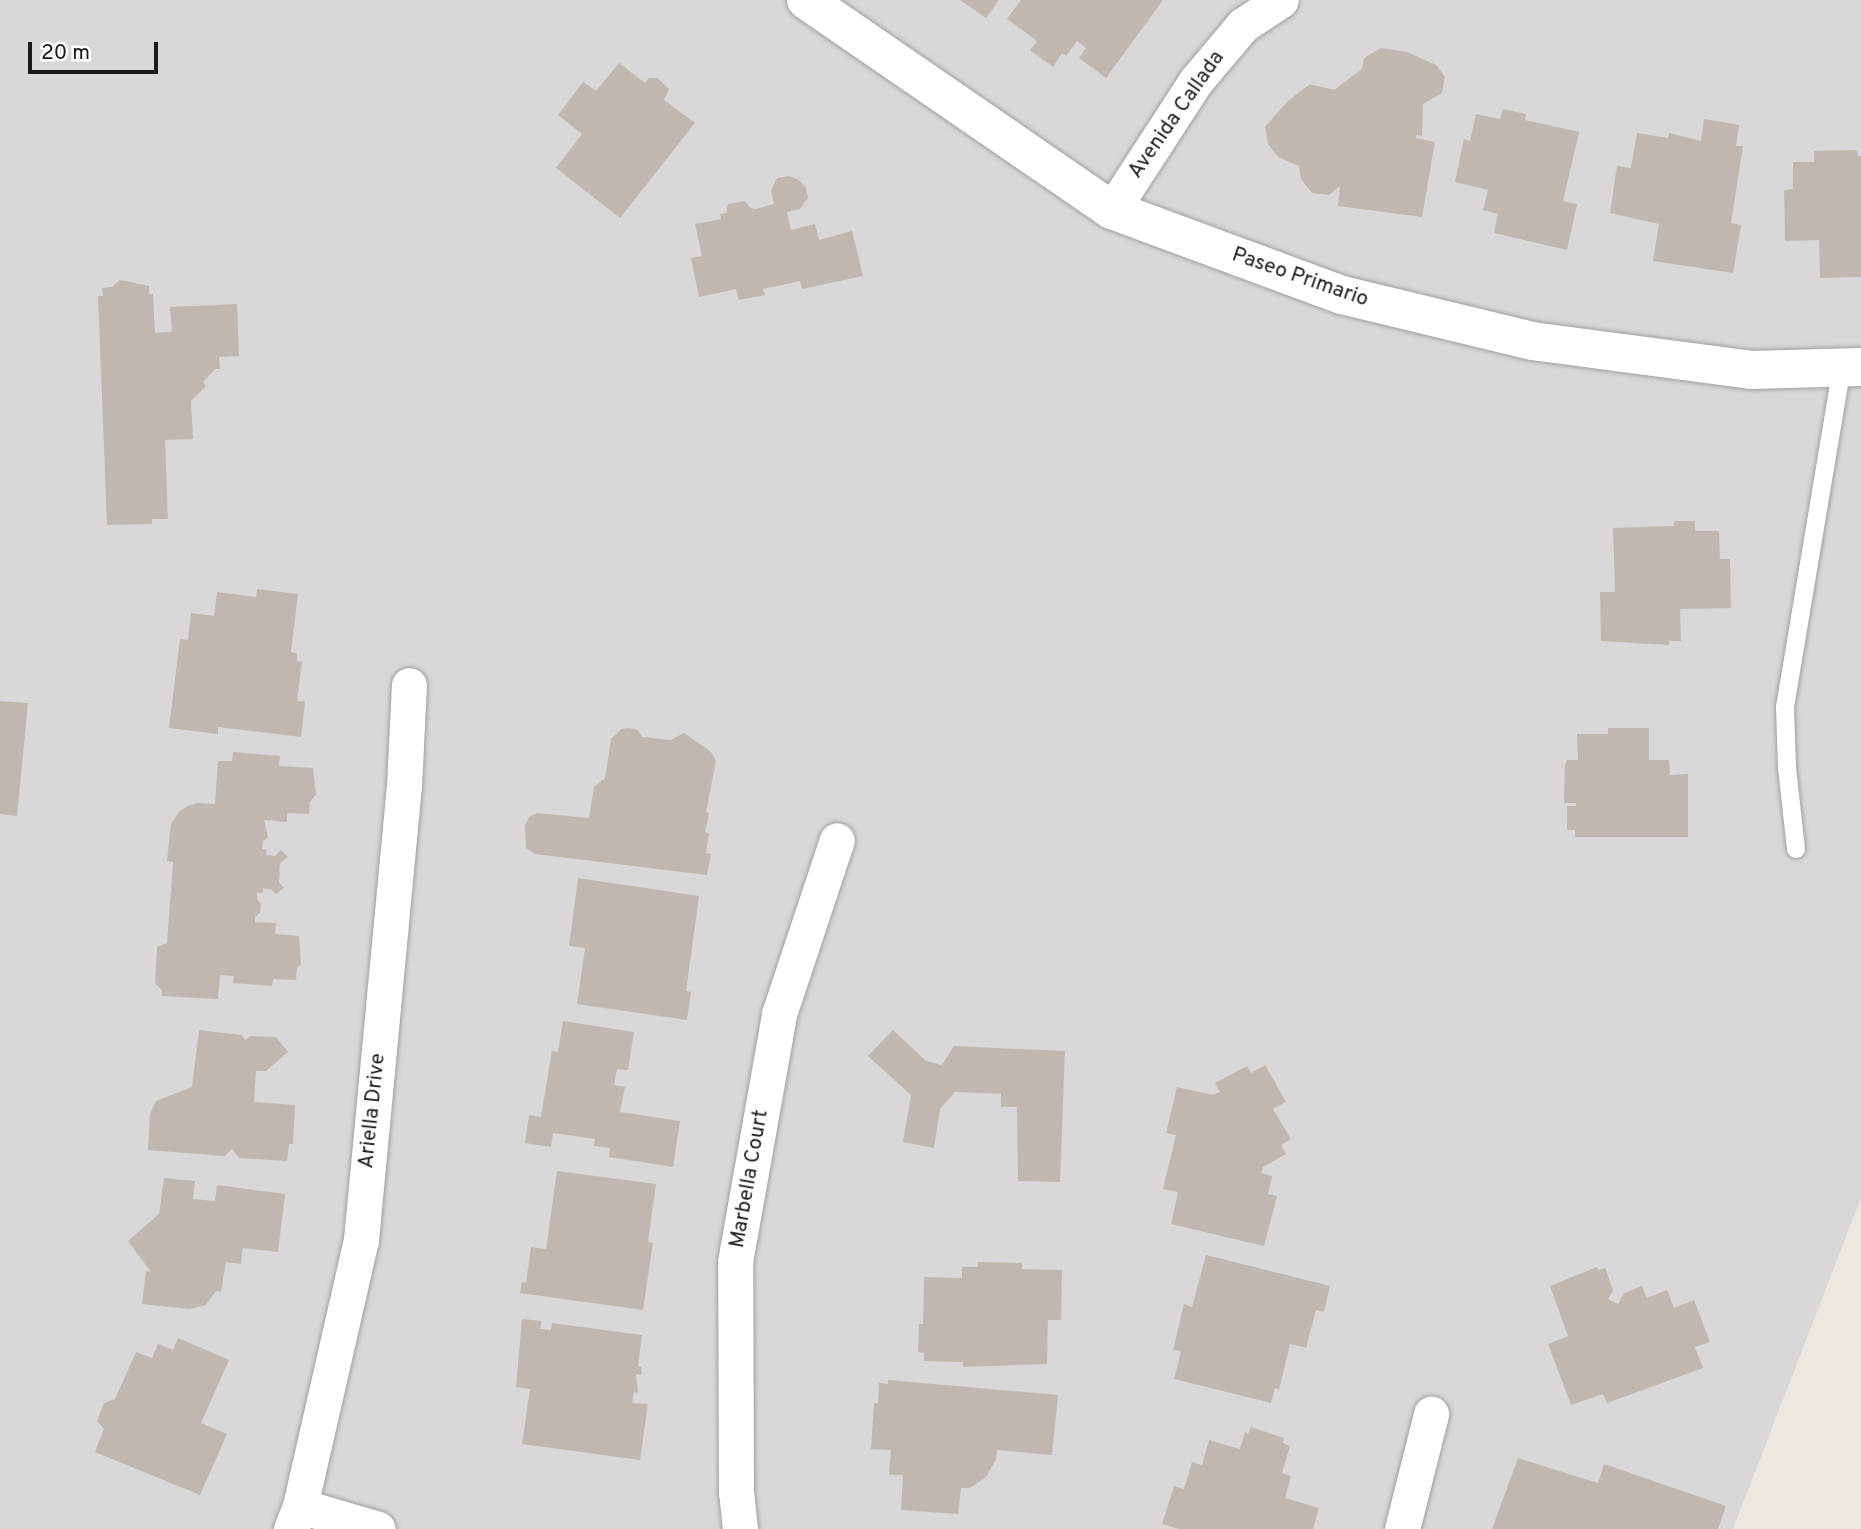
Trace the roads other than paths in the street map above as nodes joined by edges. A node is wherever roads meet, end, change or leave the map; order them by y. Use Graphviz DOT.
graph roads {
  1 [pos="806,0"];
  2 [pos="1281,0"];
  3 [pos="1112,210"];
  4 [pos="1851,367"];
  5 [pos="409,685"];
  6 [pos="837,840"];
  7 [pos="1796,849"];
  8 [pos="1431,1414"];
  9 [pos="296,1518"];
  10 [pos="378,1529"];
  11 [pos="740,1529"];
  12 [pos="1402,1529"];
  1 -- 3 [label="street, Paseo Primario"];
  2 -- 3 [label="street, Avenida Callada"];
  3 -- 4 [label="street, Paseo Primario"];
  4 -- 7 [label="lane"];
  5 -- 9 [label="street, Ariella Drive"];
  6 -- 11 [label="street, Marbella Court"];
  8 -- 12 [label="street"];
  9 -- 10 [label="street"];
}
